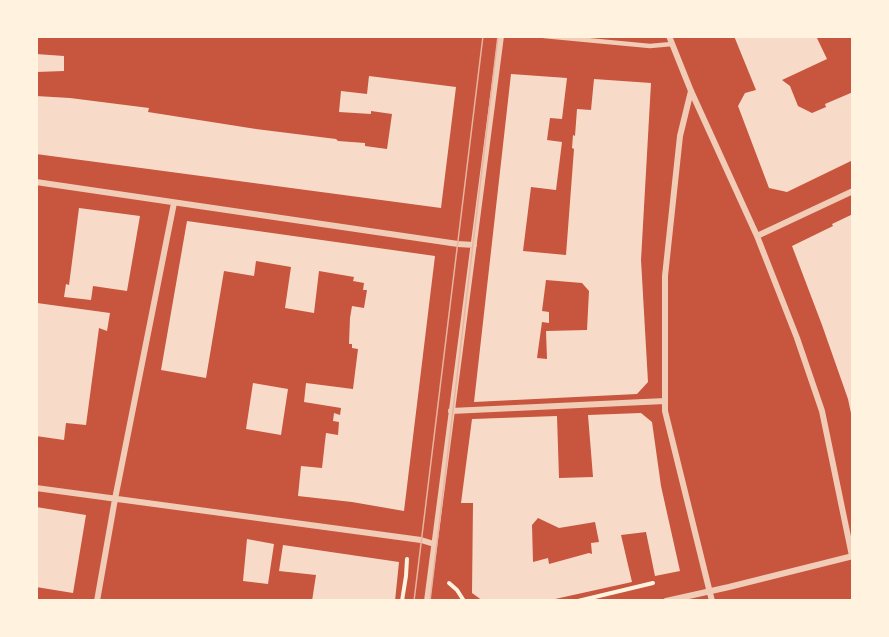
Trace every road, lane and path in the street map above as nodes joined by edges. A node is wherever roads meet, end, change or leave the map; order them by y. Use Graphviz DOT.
graph roads {
  1 [pos="501,36"];
  2 [pos="544,36"];
  3 [pos="669,36"];
  4 [pos="672,44"];
  5 [pos="691,91"];
  6 [pos="36,182"];
  7 [pos="853,191"];
  8 [pos="174,203"];
  9 [pos="757,236"];
  10 [pos="474,245"];
  11 [pos="664,401"];
  12 [pos="451,411"];
  13 [pos="36,488"];
  14 [pos="115,499"];
  15 [pos="434,544"];
  16 [pos="853,556"];
  17 [pos="407,559"];
  18 [pos="449,583"];
  19 [pos="710,592"];
  20 [pos="97,601"];
  21 [pos="402,601"];
  22 [pos="427,601"];
  23 [pos="464,601"];
  24 [pos="666,601"];
  25 [pos="712,601"];
  1 -- 10 [label="street"];
  2 -- 4 [label="lane"];
  3 -- 4 [label="street"];
  4 -- 5 [label="street"];
  5 -- 9 [label="street"];
  5 -- 11 [label="street"];
  6 -- 8 [label="street"];
  7 -- 9 [label="street"];
  8 -- 10 [label="street"];
  8 -- 14 [label="street"];
  9 -- 16 [label="street"];
  10 -- 12 [label="street"];
  11 -- 12 [label="street"];
  11 -- 19 [label="street"];
  12 -- 15 [label="street"];
  13 -- 14 [label="street"];
  14 -- 15 [label="street"];
  14 -- 20 [label="street"];
  15 -- 22 [label="street"];
  16 -- 19 [label="street"];
  17 -- 21 [label="path"];
  18 -- 23 [label="path"];
  19 -- 24 [label="street"];
  19 -- 25 [label="street"];
}
